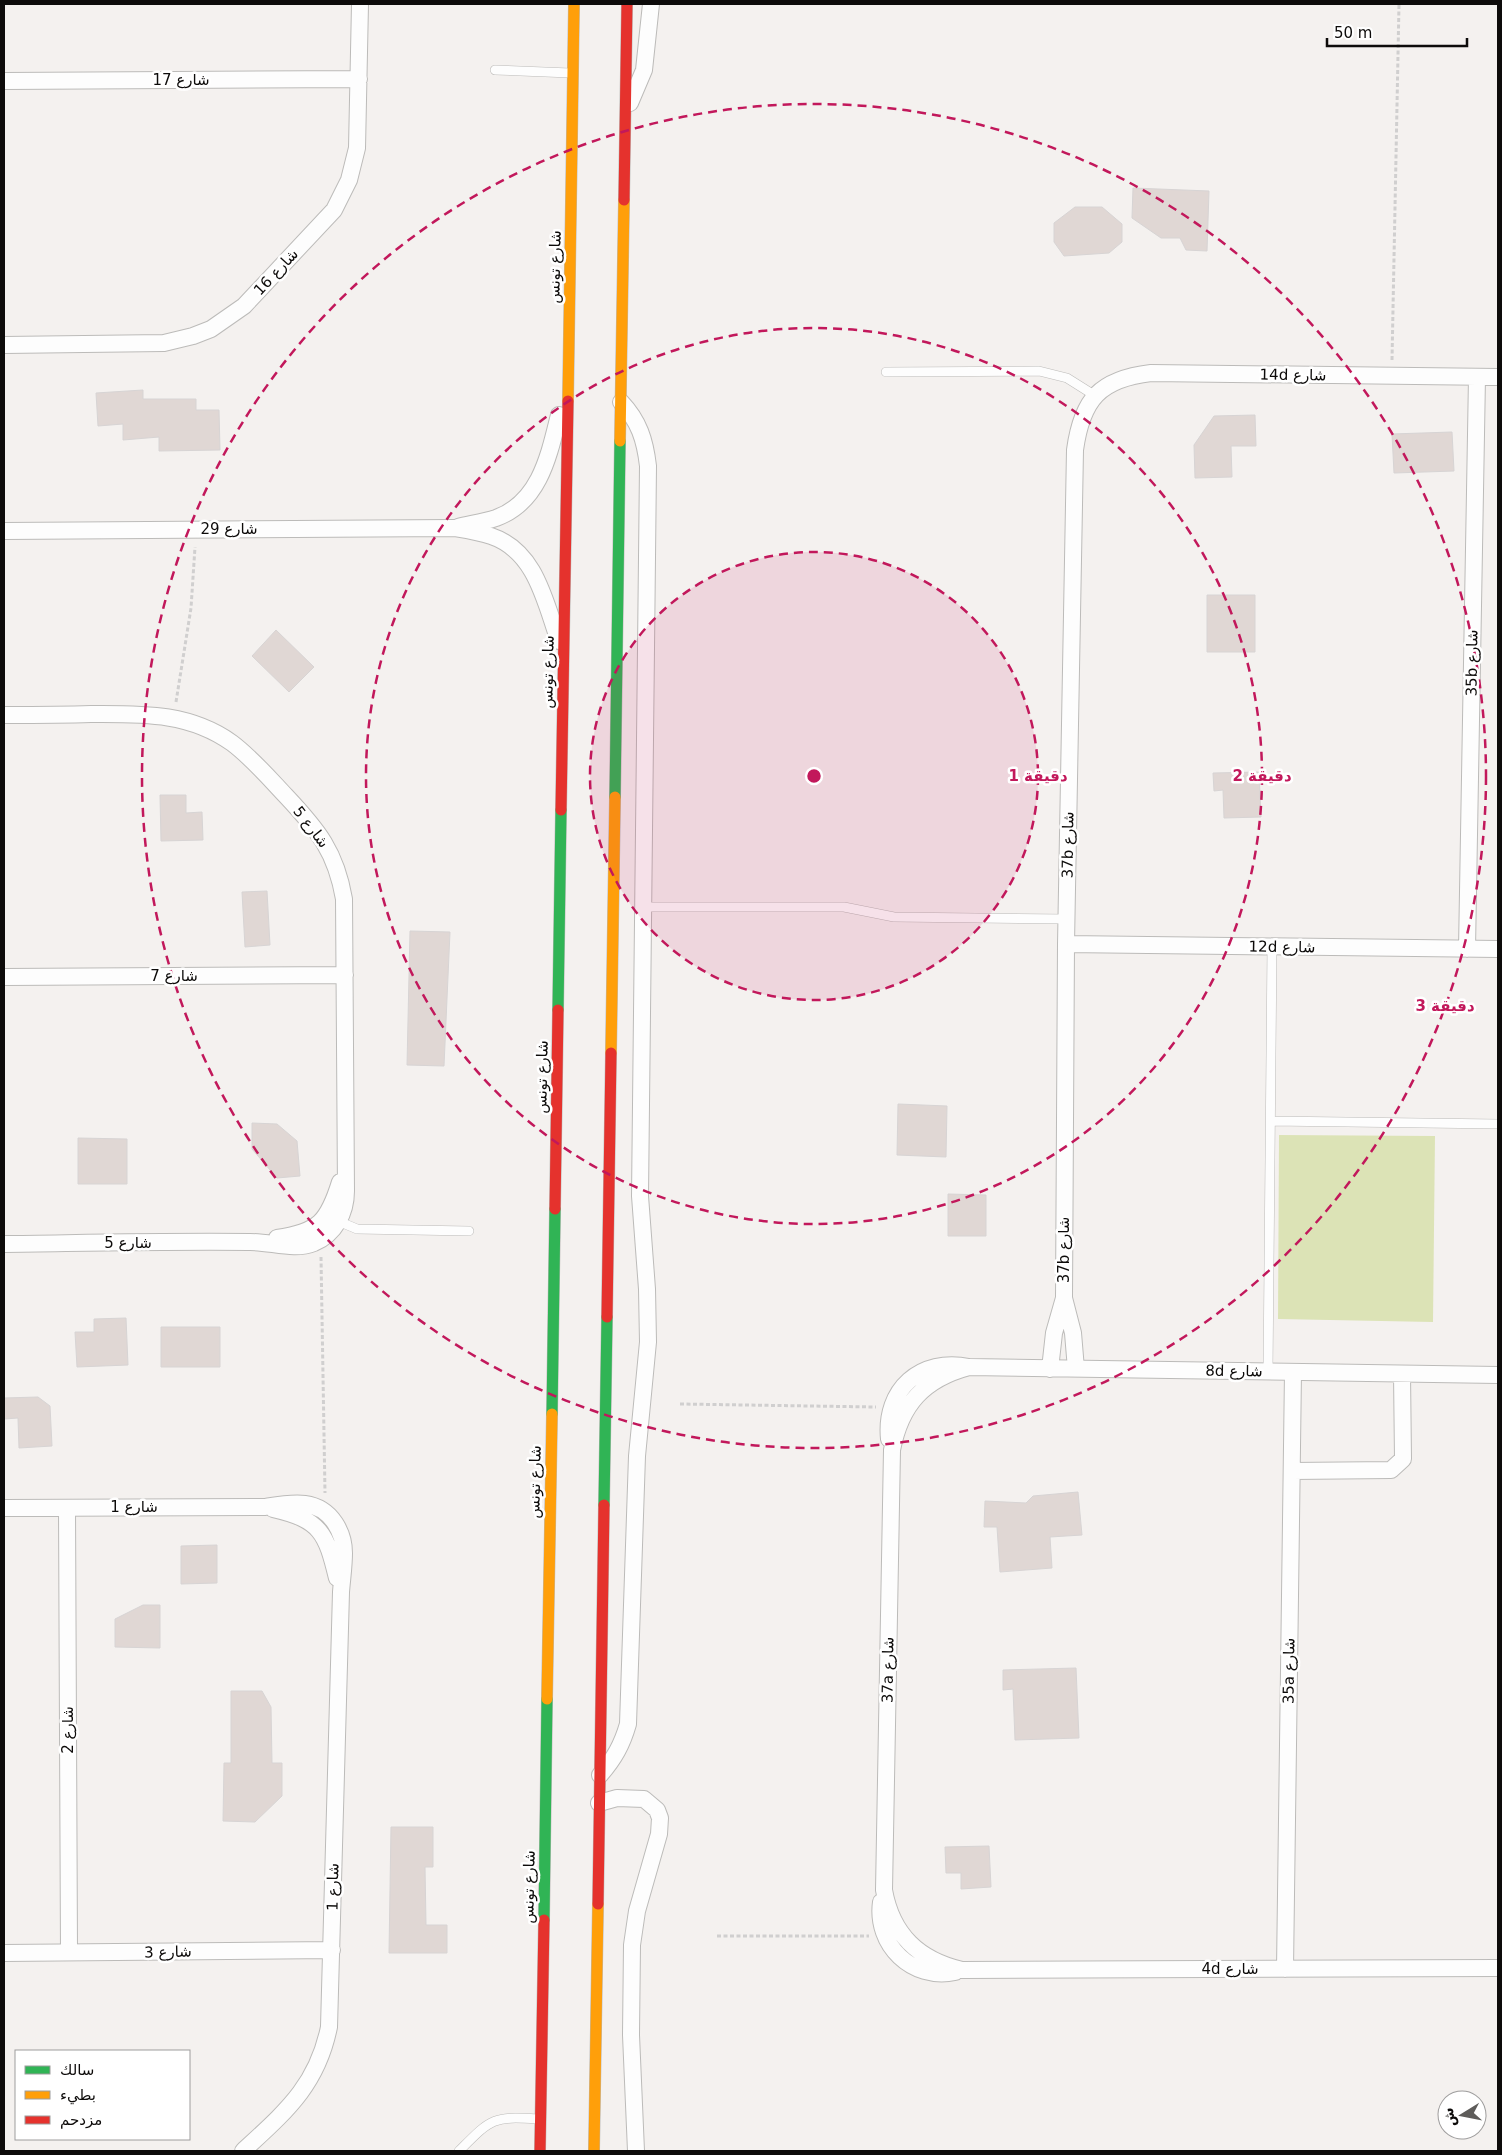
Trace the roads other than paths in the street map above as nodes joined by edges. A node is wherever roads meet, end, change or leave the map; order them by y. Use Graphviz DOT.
graph roads {
  1 [pos="360,4"];
  2 [pos="574,4"];
  3 [pos="628,4"];
  4 [pos="651,4"];
  5 [pos="495,70"];
  6 [pos="573,73"];
  7 [pos="359,79"];
  8 [pos="4,81"];
  9 [pos="626,109"];
  10 [pos="4,344"];
  11 [pos="886,372"];
  12 [pos="1477,377"];
  13 [pos="1498,377"];
  14 [pos="568,381"];
  15 [pos="1094,395"];
  16 [pos="621,402"];
  17 [pos="454,528"];
  18 [pos="4,531"];
  19 [pos="564,655"];
  20 [pos="4,715"];
  21 [pos="644,907"];
  22 [pos="1066,919"];
  23 [pos="1066,944"];
  24 [pos="1272,947"];
  25 [pos="1467,949"];
  26 [pos="1498,950"];
  27 [pos="345,975"];
  28 [pos="4,978"];
  29 [pos="1271,1121"];
  30 [pos="1498,1124"];
  31 [pos="345,1168"];
  32 [pos="338,1221"];
  33 [pos="469,1231"];
  34 [pos="253,1242"];
  35 [pos="4,1244"];
  36 [pos="1064,1298"];
  37 [pos="1050,1369"];
  38 [pos="1076,1369"];
  39 [pos="1268,1372"];
  40 [pos="1293,1372"];
  41 [pos="1402,1374"];
  42 [pos="1498,1375"];
  43 [pos="910,1391"];
  44 [pos="892,1450"];
  45 [pos="1292,1471"];
  46 [pos="264,1507"];
  47 [pos="4,1508"];
  48 [pos="67,1508"];
  49 [pos="341,1592"];
  50 [pos="600,1776"];
  51 [pos="599,1803"];
  52 [pos="884,1890"];
  53 [pos="332,1950"];
  54 [pos="70,1952"];
  55 [pos="905,1952"];
  56 [pos="4,1953"];
  57 [pos="1498,1968"];
  58 [pos="1285,1969"];
  59 [pos="595,2083"];
  60 [pos="540,2119"];
  61 [pos="606,2120"];
  62 [pos="243,2151"];
  63 [pos="459,2151"];
  64 [pos="540,2151"];
  65 [pos="594,2151"];
  66 [pos="636,2151"];
  1 -- 7 [label="street, شارع 16"];
  2 -- 6 [label="main road, شارع تونس"];
  3 -- 9 [label="main road"];
  4 -- 9 [label="street"];
  5 -- 6 [label="lane"];
  6 -- 14 [label="main road, شارع تونس"];
  7 -- 8 [label="street, شارع 17"];
  7 -- 10 [label="street, شارع 16"];
  9 -- 16 [label="main road"];
  11 -- 15 [label="lane"];
  12 -- 13 [label="street, 14d شارع"];
  12 -- 15 [label="street, 14d شارع"];
  12 -- 25 [label="street, 35b شارع"];
  14 -- 17 [label="street, شارع 29"];
  14 -- 19 [label="main road, شارع تونس"];
  15 -- 22 [label="street, 37b شارع"];
  16 -- 21 [label="street"];
  16 -- 50 [label="main road"];
  17 -- 18 [label="street, شارع 29"];
  17 -- 19 [label="street, شارع 29"];
  19 -- 60 [label="main road, شارع تونس"];
  20 -- 27 [label="street, شارع 5"];
  21 -- 22 [label="lane"];
  21 -- 50 [label="street"];
  22 -- 23 [label="street, 37b شارع"];
  23 -- 24 [label="street, 12d شارع"];
  23 -- 36 [label="street, 37b شارع"];
  24 -- 25 [label="street, 12d شارع"];
  24 -- 29 [label="lane"];
  25 -- 26 [label="street, 12d شارع"];
  27 -- 28 [label="street, شارع 7"];
  27 -- 31 [label="street, شارع 5"];
  29 -- 30 [label="lane"];
  29 -- 39 [label="lane"];
  31 -- 32 [label="street, شارع 5"];
  31 -- 34 [label="street, شارع 5"];
  32 -- 33 [label="lane"];
  32 -- 34 [label="street, شارع 5"];
  34 -- 35 [label="street, شارع 5"];
  36 -- 37 [label="street, 37b شارع"];
  36 -- 38 [label="street, 37b شارع"];
  37 -- 38 [label="street, 8d شارع"];
  37 -- 43 [label="street, 8d شارع"];
  38 -- 39 [label="street, 8d شارع"];
  39 -- 40 [label="street, 8d شارع"];
  40 -- 41 [label="street, 8d شارع"];
  40 -- 45 [label="street, 35a شارع"];
  41 -- 42 [label="street, 8d شارع"];
  41 -- 45 [label="street"];
  43 -- 44 [label="street, 37a شارع"];
  43 -- 44 [label="street, 37a شارع"];
  44 -- 52 [label="street, 37a شارع"];
  45 -- 58 [label="street, 35a شارع"];
  46 -- 48 [label="street, شارع 1"];
  46 -- 49 [label="street, شارع 1"];
  46 -- 49 [label="street, شارع 1"];
  47 -- 48 [label="street, شارع 1"];
  48 -- 54 [label="street, شارع 2"];
  49 -- 53 [label="street, شارع 1"];
  50 -- 51 [label="main road"];
  51 -- 59 [label="main road"];
  51 -- 66 [label="street"];
  52 -- 55 [label="street, 37a شارع"];
  52 -- 55 [label="street, 37a شارع"];
  53 -- 54 [label="street, شارع 3"];
  53 -- 62 [label="street, شارع 1"];
  54 -- 56 [label="street, شارع 3"];
  55 -- 58 [label="street, 4d شارع"];
  57 -- 58 [label="street, 4d شارع"];
  59 -- 61 [label="main road"];
  59 -- 65 [label="main road"];
  60 -- 63 [label="lane"];
  60 -- 64 [label="main road, شارع تونس"];
}
